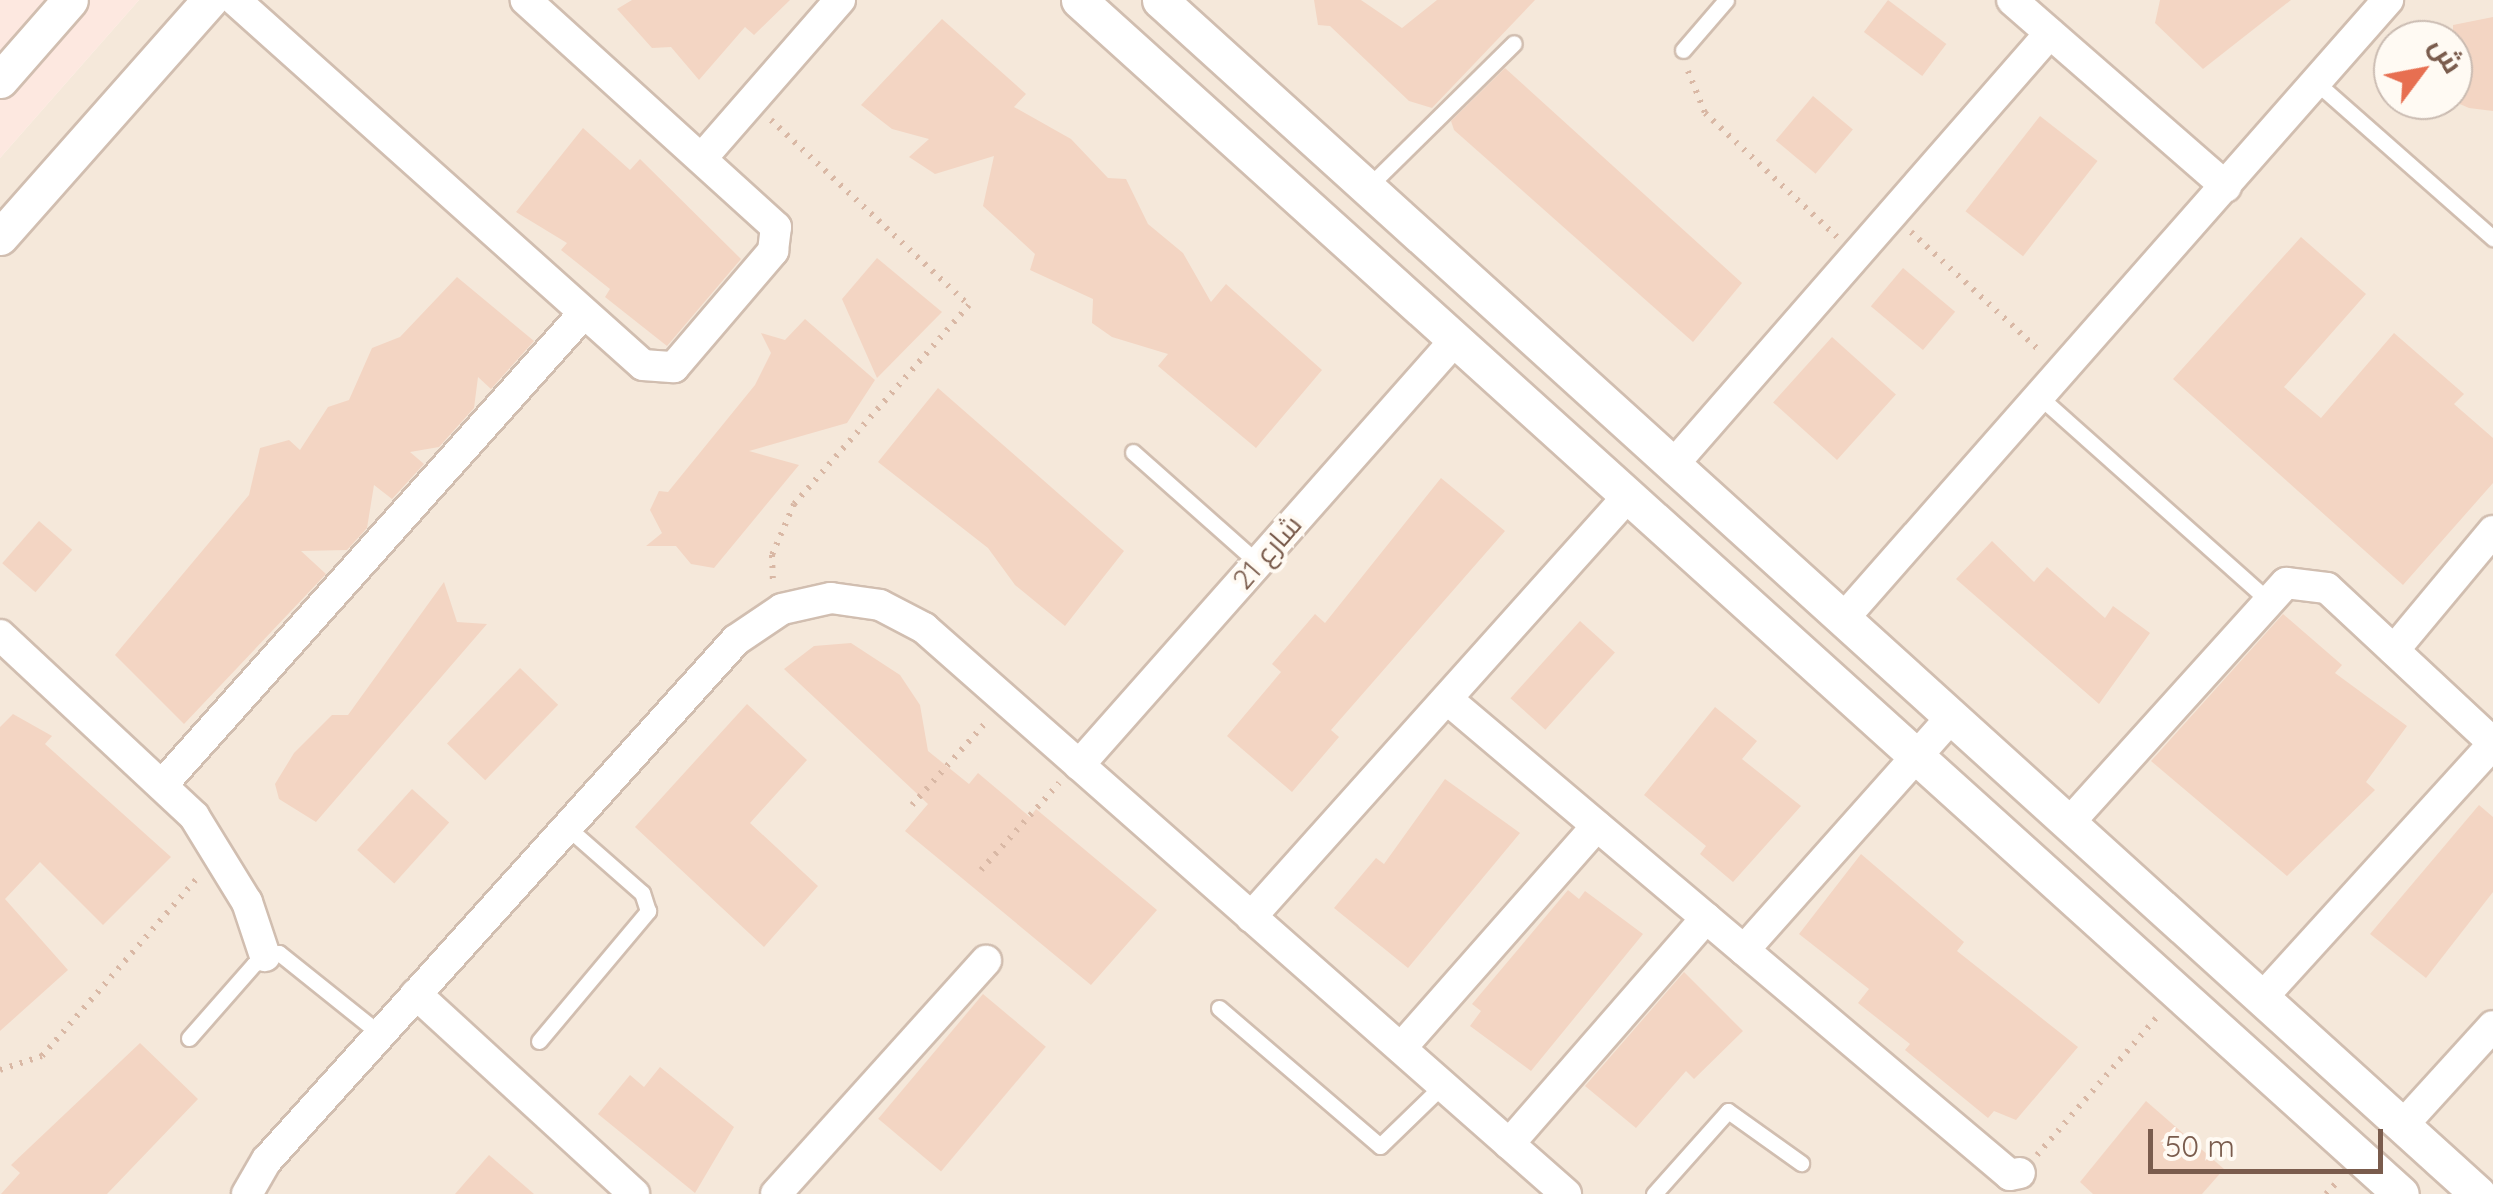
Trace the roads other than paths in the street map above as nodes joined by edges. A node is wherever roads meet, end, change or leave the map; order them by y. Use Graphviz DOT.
graph roads {
  1 [pos="70,0"];
  2 [pos="235,0"];
  3 [pos="526,0"];
  4 [pos="840,0"];
  5 [pos="1079,0"];
  6 [pos="1160,0"];
  7 [pos="1726,0"];
  8 [pos="2012,0"];
  9 [pos="2388,0"];
  10 [pos="200,5"];
  11 [pos="2050,33"];
  12 [pos="1514,43"];
  13 [pos="1683,50"];
  14 [pos="0,80"];
  15 [pos="2317,82"];
  16 [pos="702,158"];
  17 [pos="2226,187"];
  18 [pos="1367,188"];
  19 [pos="0,238"];
  20 [pos="2493,238"];
  21 [pos="584,313"];
  22 [pos="1456,339"];
  23 [pos="2041,398"];
  24 [pos="1636,431"];
  25 [pos="1132,452"];
  26 [pos="1677,469"];
  27 [pos="1626,493"];
  28 [pos="2493,531"];
  29 [pos="1258,563"];
  30 [pos="2268,600"];
  31 [pos="1842,619"];
  32 [pos="0,635"];
  33 [pos="2394,650"];
  34 [pos="1446,699"];
  35 [pos="1951,718"];
  36 [pos="2493,743"];
  37 [pos="1918,756"];
  38 [pos="1078,764"];
  39 [pos="163,784"];
  40 [pos="2068,824"];
  41 [pos="1597,826"];
  42 [pos="567,827"];
  43 [pos="1251,916"];
  44 [pos="1706,918"];
  45 [pos="1744,950"];
  46 [pos="264,956"];
  47 [pos="986,960"];
  48 [pos="416,994"];
  49 [pos="2261,999"];
  50 [pos="1219,1008"];
  51 [pos="2493,1026"];
  52 [pos="380,1034"];
  53 [pos="190,1038"];
  54 [pos="539,1041"];
  55 [pos="1401,1048"];
  56 [pos="1443,1085"];
  57 [pos="2402,1126"];
  58 [pos="1509,1144"];
  59 [pos="1802,1163"];
  60 [pos="2020,1173"];
  61 [pos="247,1194"];
  62 [pos="634,1194"];
  63 [pos="776,1194"];
  64 [pos="1566,1194"];
  65 [pos="1654,1194"];
  66 [pos="2401,1194"];
  67 [pos="2478,1194"];
  1 -- 14 [label="street"];
  2 -- 21 [label="street"];
  3 -- 16 [label="street"];
  4 -- 16 [label="street"];
  5 -- 22 [label="street"];
  6 -- 18 [label="street"];
  7 -- 13 [label="lane"];
  8 -- 11 [label="street"];
  9 -- 15 [label="street"];
  10 -- 19 [label="street"];
  11 -- 17 [label="street"];
  11 -- 26 [label="street"];
  12 -- 18 [label="lane"];
  15 -- 17 [label="street"];
  15 -- 20 [label="lane"];
  16 -- 21 [label="street"];
  17 -- 23 [label="street"];
  18 -- 24 [label="street"];
  21 -- 39 [label="street"];
  22 -- 27 [label="street"];
  22 -- 29 [label="street, شارع 21"];
  23 -- 30 [label="lane"];
  23 -- 31 [label="street"];
  24 -- 26 [label="street"];
  24 -- 27 [label="street"];
  25 -- 29 [label="lane"];
  26 -- 27 [label="street"];
  26 -- 31 [label="street"];
  27 -- 34 [label="street"];
  27 -- 37 [label="street"];
  28 -- 33 [label="street"];
  29 -- 38 [label="street, شارع 21"];
  30 -- 33 [label="street"];
  30 -- 40 [label="street"];
  31 -- 35 [label="street"];
  32 -- 39 [label="street"];
  33 -- 36 [label="street"];
  34 -- 41 [label="street"];
  34 -- 43 [label="street"];
  35 -- 37 [label="street"];
  35 -- 40 [label="street"];
  36 -- 49 [label="street"];
  37 -- 45 [label="street"];
  37 -- 66 [label="street"];
  38 -- 42 [label="street"];
  38 -- 43 [label="street"];
  39 -- 46 [label="street"];
  40 -- 49 [label="street"];
  41 -- 44 [label="street"];
  41 -- 55 [label="street"];
  42 -- 48 [label="street"];
  42 -- 54 [label="lane"];
  43 -- 55 [label="street"];
  44 -- 45 [label="street"];
  44 -- 58 [label="street"];
  45 -- 60 [label="street"];
  46 -- 52 [label="lane"];
  46 -- 53 [label="lane"];
  47 -- 63 [label="street"];
  48 -- 52 [label="street"];
  48 -- 62 [label="street"];
  49 -- 57 [label="street"];
  50 -- 56 [label="lane"];
  51 -- 57 [label="street"];
  52 -- 61 [label="street"];
  55 -- 56 [label="street"];
  56 -- 58 [label="street"];
  57 -- 67 [label="street"];
  58 -- 64 [label="street"];
  59 -- 65 [label="lane"];
}
